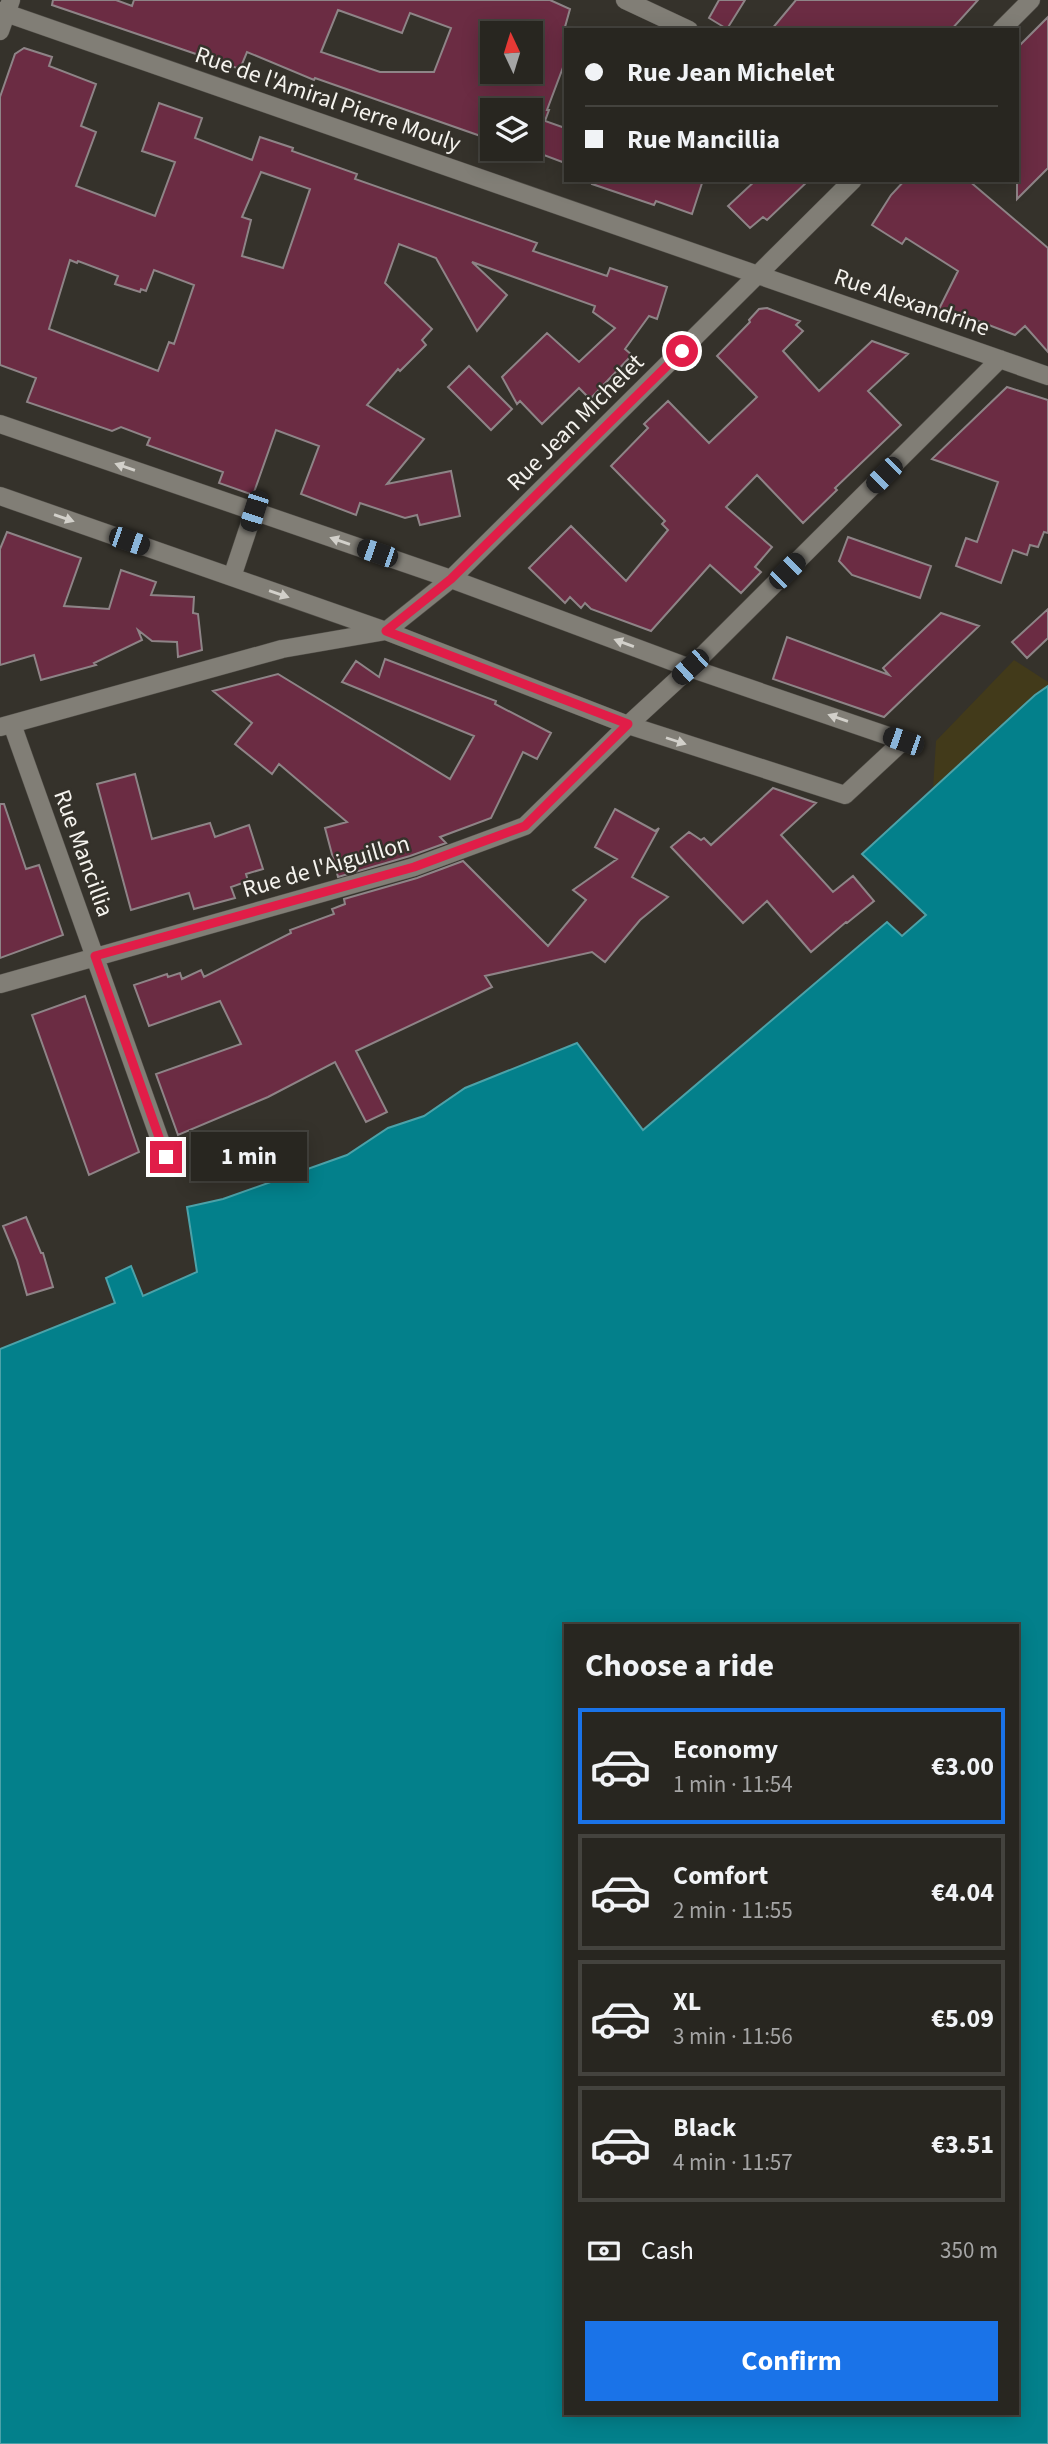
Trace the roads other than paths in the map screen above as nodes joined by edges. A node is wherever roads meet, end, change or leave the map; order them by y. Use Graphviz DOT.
graph roads {
  1 [pos="625,0"];
  2 [pos="1031,0"];
  3 [pos="4,14"];
  4 [pos="686,28"];
  5 [pos="1003,28"];
  6 [pos="851,182"];
  7 [pos="760,275"];
  8 [pos="1000,359"];
  9 [pos="1048,376"];
  10 [pos="0,424"];
  11 [pos="0,496"];
  12 [pos="254,511"];
  13 [pos="232,577"];
  14 [pos="451,579"];
  15 [pos="386,631"];
  16 [pos="690,667"];
  17 [pos="628,724"];
  18 [pos="6,726"];
  19 [pos="95,956"];
  20 [pos="0,984"];
  21 [pos="166,1157"];
  1 -- 4 [label="street"];
  2 -- 5 [label="street"];
  3 -- 7 [label="street, Rue de l'Amiral Pierre Mouly"];
  6 -- 7 [label="street, Rue Jean Michelet"];
  7 -- 8 [label="street, Rue Alexandrine"];
  7 -- 14 [label="street, Rue Jean Michelet"];
  8 -- 9 [label="street, Rue Alexandrine"];
  8 -- 16 [label="street"];
  12 -- 10 [label="street, one-way"];
  11 -- 13 [label="street, one-way"];
  12 -- 13 [label="street"];
  14 -- 12 [label="street, one-way"];
  13 -- 15 [label="street, one-way"];
  14 -- 15 [label="street, Rue Jean Michelet"];
  16 -- 14 [label="street, one-way"];
  15 -- 17 [label="street"];
  15 -- 18 [label="street"];
  16 -- 17 [label="street, Rue de l'Aiguillon"];
  17 -- 16 [label="street, one-way"];
  17 -- 19 [label="street, Rue de l'Aiguillon"];
  18 -- 19 [label="street, Rue Mancillia"];
  19 -- 20 [label="street, Rue de l'Aiguillon"];
  19 -- 21 [label="street, Rue Mancillia"];
}
